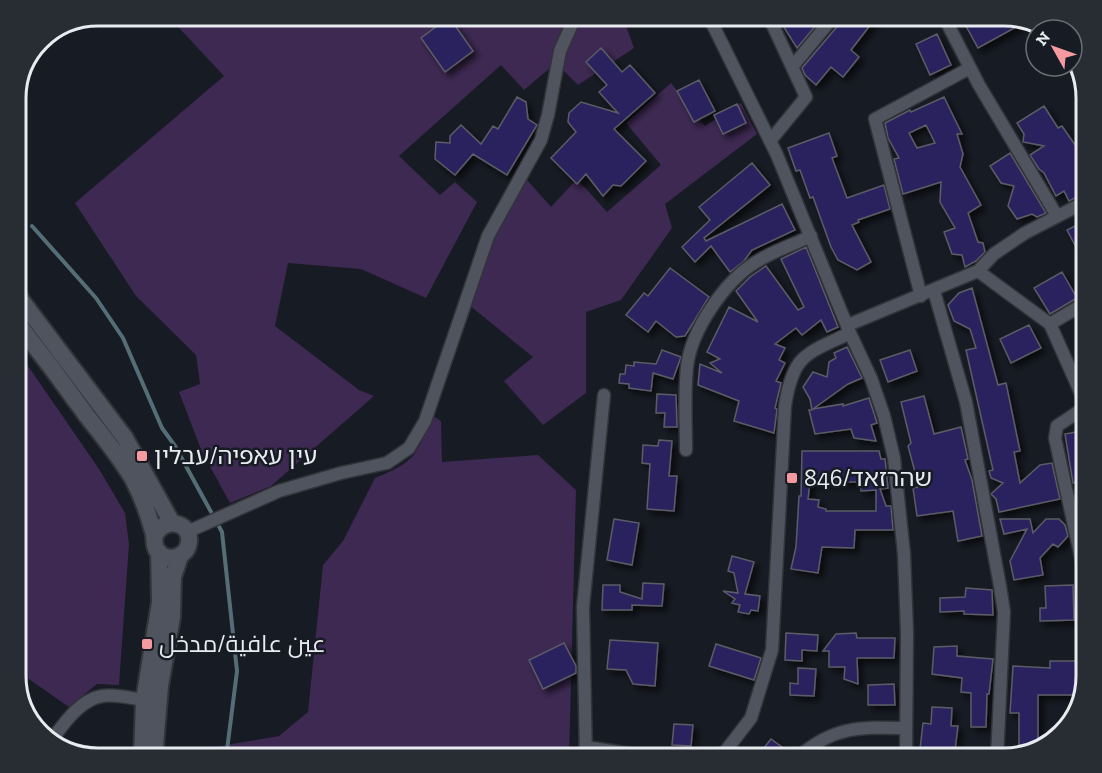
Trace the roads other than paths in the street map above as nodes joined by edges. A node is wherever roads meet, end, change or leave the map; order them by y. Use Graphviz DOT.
graph roads {
  1 [pos="571,26"];
  2 [pos="713,26"];
  3 [pos="773,26"];
  4 [pos="826,26"];
  5 [pos="949,26"];
  6 [pos="792,68"];
  7 [pos="970,68"];
  8 [pos="770,141"];
  9 [pos="1076,206"];
  10 [pos="1057,216"];
  11 [pos="811,237"];
  12 [pos="978,271"];
  13 [pos="933,291"];
  14 [pos="921,296"];
  15 [pos="26,307"];
  16 [pos="1076,309"];
  17 [pos="1050,324"];
  18 [pos="849,329"];
  19 [pos="26,335"];
  20 [pos="1076,382"];
  21 [pos="604,395"];
  22 [pos="1076,414"];
  23 [pos="686,450"];
  24 [pos="172,523"];
  25 [pos="187,532"];
  26 [pos="155,535"];
  27 [pos="1076,536"];
  28 [pos="159,552"];
  29 [pos="180,556"];
  30 [pos="144,700"];
  31 [pos="906,728"];
  32 [pos="56,734"];
  33 [pos="142,748"];
  34 [pos="155,748"];
  35 [pos="586,748"];
  36 [pos="728,748"];
  37 [pos="809,748"];
  38 [pos="906,748"];
  39 [pos="997,748"];
  1 -- 25 [label="street"];
  2 -- 8 [label="street"];
  3 -- 6 [label="street"];
  4 -- 6 [label="street"];
  5 -- 7 [label="street"];
  6 -- 8 [label="street"];
  7 -- 10 [label="street"];
  7 -- 14 [label="street"];
  8 -- 11 [label="street"];
  9 -- 10 [label="street"];
  10 -- 12 [label="street"];
  11 -- 18 [label="street"];
  11 -- 23 [label="street"];
  12 -- 13 [label="street"];
  12 -- 17 [label="street"];
  13 -- 14 [label="street"];
  13 -- 39 [label="street"];
  14 -- 18 [label="street"];
  15 -- 24 [label="main road"];
  16 -- 17 [label="street"];
  17 -- 20 [label="street"];
  18 -- 31 [label="street"];
  18 -- 36 [label="street"];
  19 -- 26 [label="main road"];
  21 -- 35 [label="street"];
  22 -- 27 [label="street"];
  24 -- 25 [label="main road"];
  24 -- 26 [label="main road"];
  25 -- 29 [label="main road"];
  26 -- 28 [label="main road"];
  28 -- 29 [label="main road"];
  28 -- 30 [label="main road"];
  29 -- 34 [label="main road"];
  30 -- 32 [label="street"];
  30 -- 33 [label="main road"];
  31 -- 37 [label="street"];
  31 -- 38 [label="street"];
}
